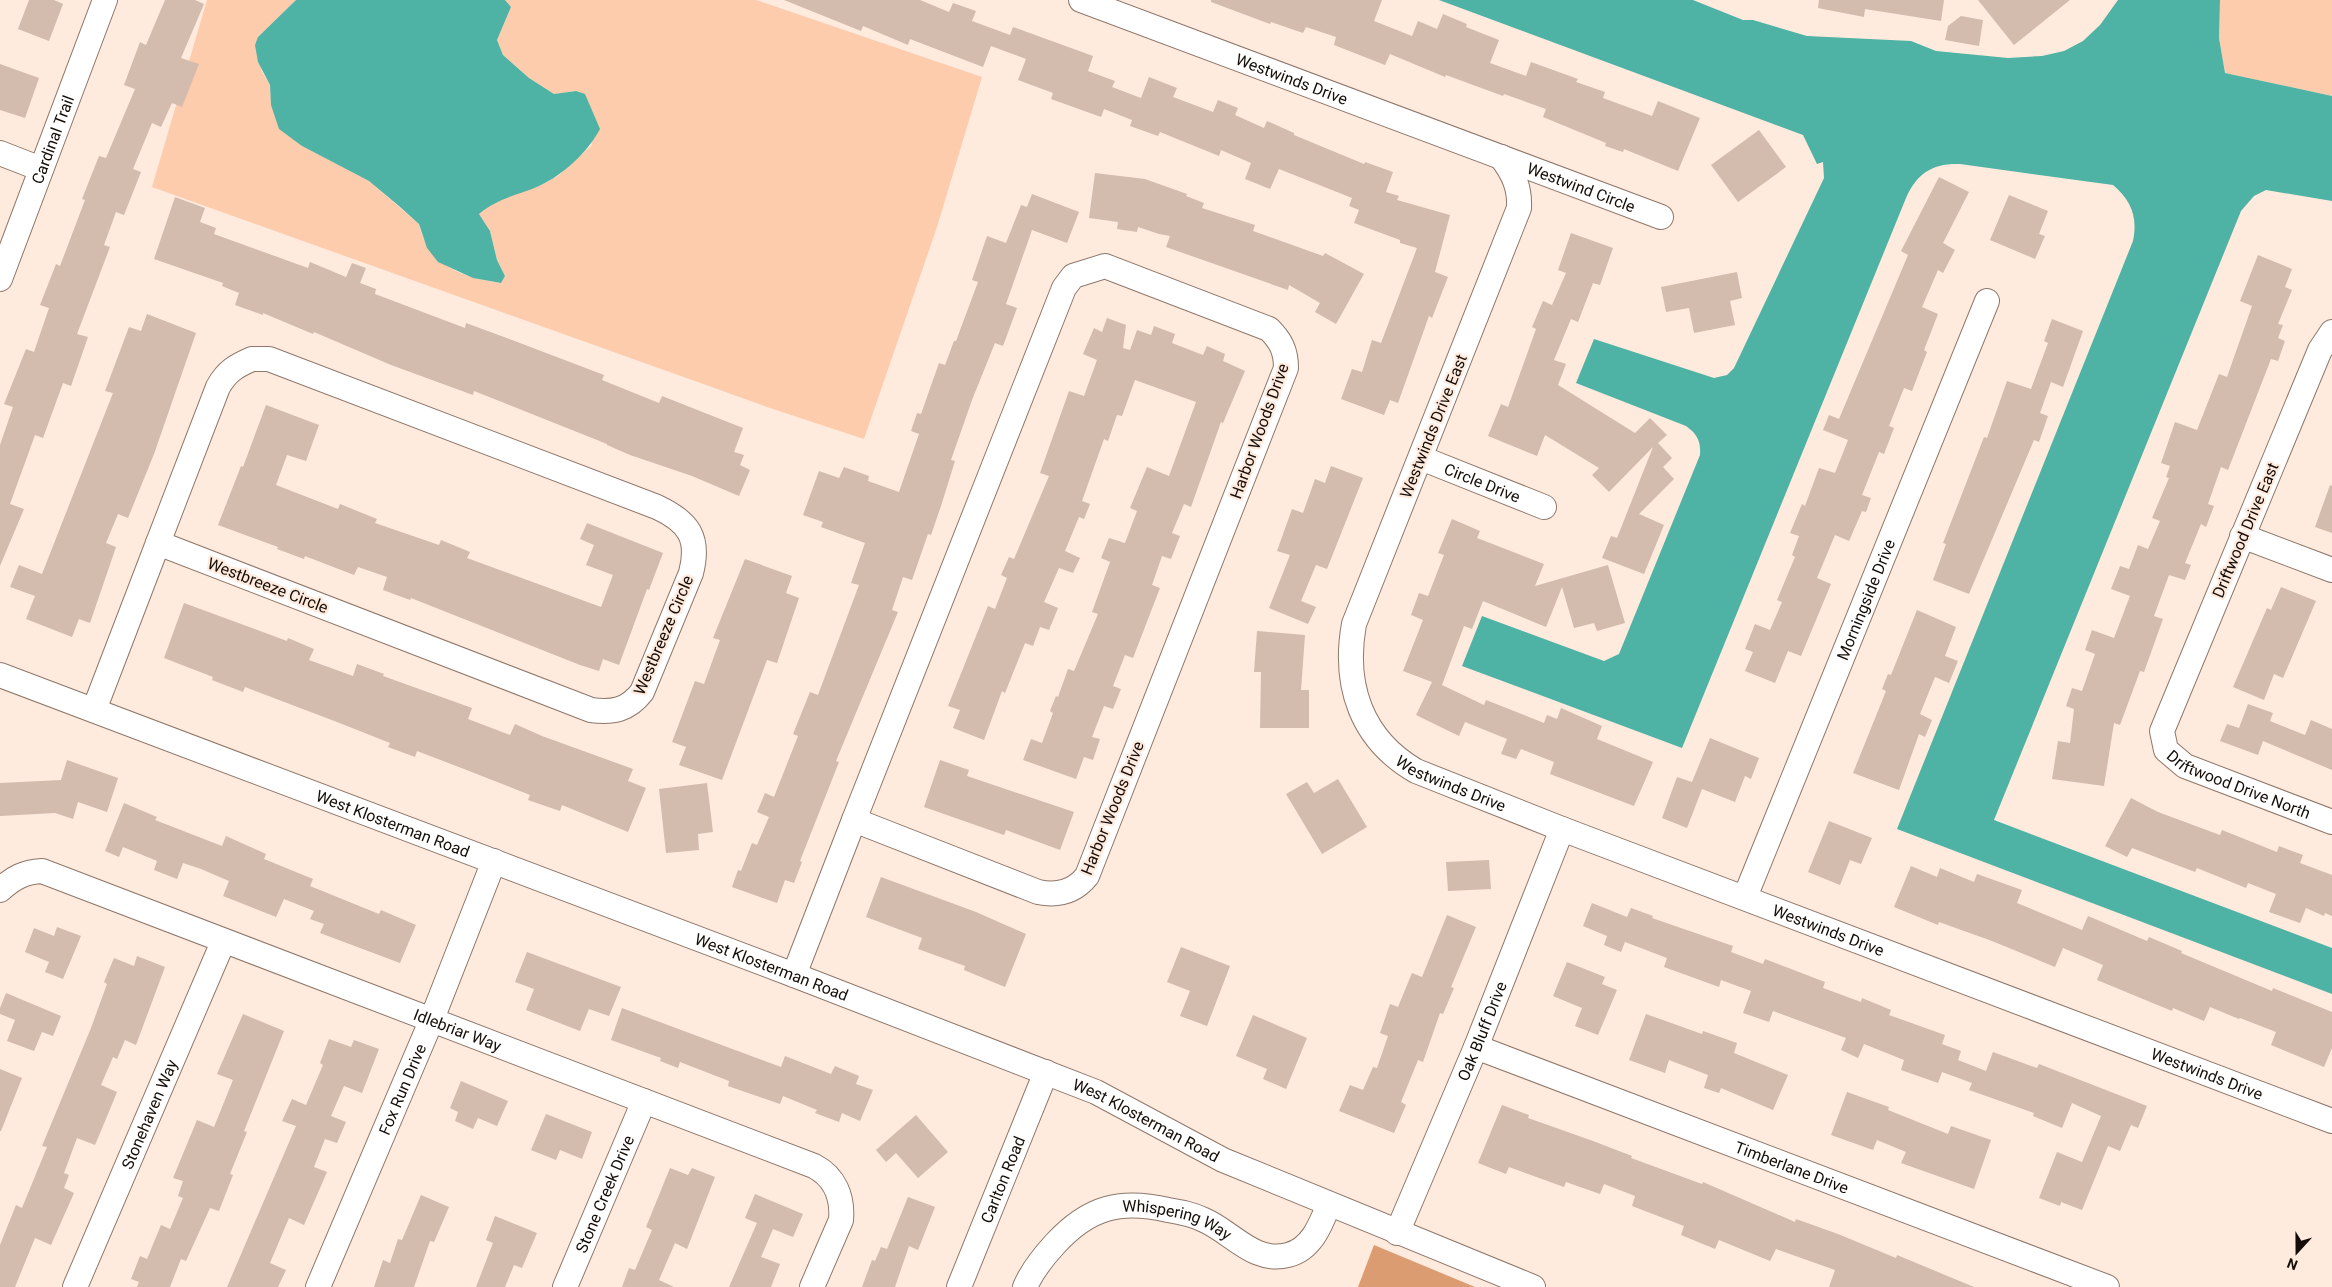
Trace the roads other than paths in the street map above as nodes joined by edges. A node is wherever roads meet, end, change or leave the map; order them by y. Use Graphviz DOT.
graph roads {
  1 [pos="105,0"];
  2 [pos="1081,0"];
  3 [pos="0,153"];
  4 [pos="1502,157"];
  5 [pos="41,169"];
  6 [pos="1661,216"];
  7 [pos="0,279"];
  8 [pos="1987,301"];
  9 [pos="2332,332"];
  10 [pos="1420,458"];
  11 [pos="1544,507"];
  12 [pos="2242,536"];
  13 [pos="158,543"];
  14 [pos="2332,570"];
  15 [pos="0,674"];
  16 [pos="1357,700"];
  17 [pos="94,710"];
  18 [pos="2162,731"];
  19 [pos="854,820"];
  20 [pos="2332,822"];
  21 [pos="1562,829"];
  22 [pos="494,861"];
  23 [pos="0,890"];
  24 [pos="1745,897"];
  25 [pos="223,942"];
  26 [pos="794,975"];
  27 [pos="432,1019"];
  28 [pos="1476,1047"];
  29 [pos="1046,1072"];
  30 [pos="644,1101"];
  31 [pos="2332,1121"];
  32 [pos="1329,1204"];
  33 [pos="1397,1232"];
  34 [pos="75,1287"];
  35 [pos="318,1287"];
  36 [pos="565,1287"];
  37 [pos="812,1287"];
  38 [pos="959,1287"];
  39 [pos="1025,1287"];
  40 [pos="1532,1287"];
  41 [pos="2107,1287"];
  1 -- 5 [label="street, Cardinal Trail"];
  2 -- 4 [label="street, Westwinds Drive"];
  3 -- 5 [label="street"];
  4 -- 6 [label="street, Westwind Circle"];
  4 -- 10 [label="street, Westwinds Drive East"];
  5 -- 7 [label="street, Cardinal Trail"];
  8 -- 24 [label="street, Morningside Drive"];
  9 -- 12 [label="street, Driftwood Drive East"];
  10 -- 11 [label="street, Circle Drive"];
  10 -- 16 [label="street, Westwinds Drive East"];
  12 -- 14 [label="street"];
  12 -- 18 [label="street, Driftwood Drive East"];
  13 -- 13 [label="street, Westbreeze Circle"];
  13 -- 17 [label="street, Westbreeze Circle"];
  15 -- 17 [label="street, West Klosterman Road"];
  16 -- 21 [label="street, Westwinds Drive"];
  17 -- 22 [label="street, West Klosterman Road"];
  18 -- 20 [label="street, Driftwood Drive North"];
  19 -- 19 [label="street, Harbor Woods Drive"];
  19 -- 26 [label="street, Harbor Woods Drive"];
  21 -- 24 [label="street, Westwinds Drive"];
  21 -- 28 [label="street, Oak Bluff Drive"];
  22 -- 26 [label="street, West Klosterman Road"];
  22 -- 27 [label="street, Fox Run Drive"];
  23 -- 25 [label="street, Idlebriar Way"];
  24 -- 31 [label="street, Westwinds Drive"];
  25 -- 27 [label="street, Idlebriar Way"];
  25 -- 34 [label="street, Stonehaven Way"];
  26 -- 29 [label="street, West Klosterman Road"];
  27 -- 30 [label="street, Idlebriar Way"];
  27 -- 35 [label="street, Fox Run Drive"];
  28 -- 33 [label="street, Oak Bluff Drive"];
  28 -- 41 [label="street, Timberlane Drive"];
  29 -- 32 [label="street, West Klosterman Road"];
  29 -- 38 [label="street, Carlton Road"];
  30 -- 36 [label="street, Stone Creek Drive"];
  30 -- 37 [label="street, Idlebriar Way"];
  32 -- 33 [label="street, West Klosterman Road"];
  32 -- 39 [label="street, Whispering Way"];
  33 -- 40 [label="street, West Klosterman Road"];
}
